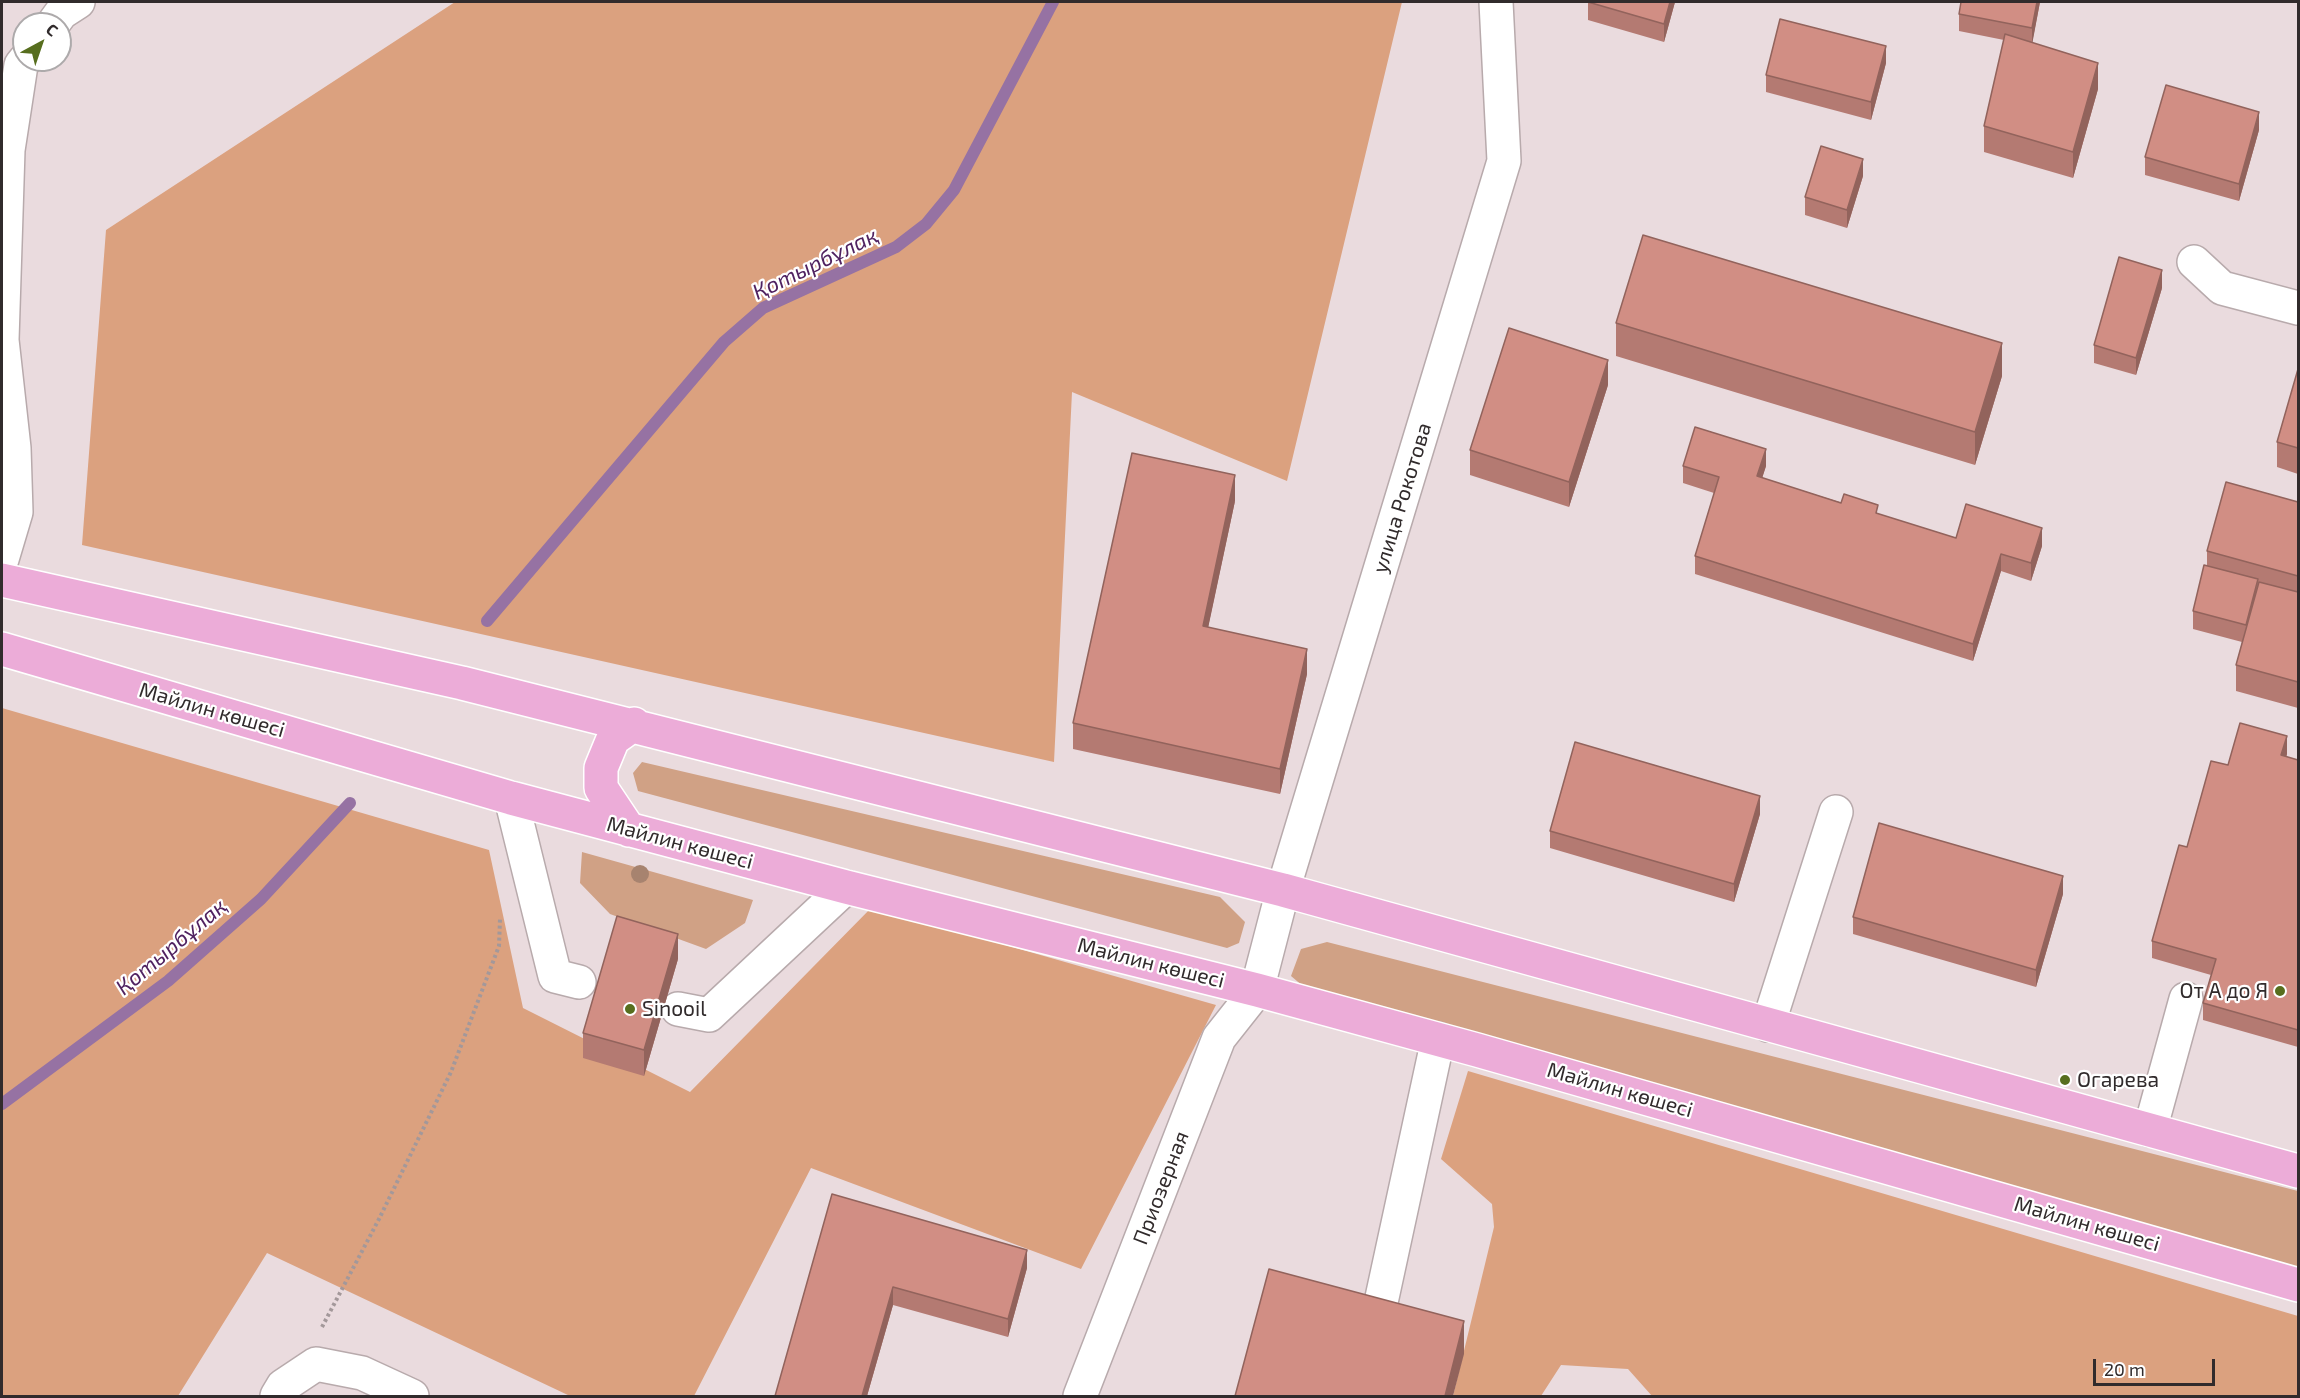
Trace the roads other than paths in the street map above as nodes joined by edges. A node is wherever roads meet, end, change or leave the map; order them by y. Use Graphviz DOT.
graph roads {
  1 [pos="78,2"];
  2 [pos="1496,2"];
  3 [pos="63,12"];
  4 [pos="20,72"];
  5 [pos="2194,262"];
  6 [pos="2298,308"];
  7 [pos="2,559"];
  8 [pos="2,580"];
  9 [pos="2,649"];
  10 [pos="634,724"];
  11 [pos="511,798"];
  12 [pos="1836,812"];
  13 [pos="628,830"];
  14 [pos="846,887"];
  15 [pos="1283,890"];
  16 [pos="579,982"];
  17 [pos="1257,990"];
  18 [pos="2186,999"];
  19 [pos="678,1009"];
  20 [pos="1768,1025"];
  21 [pos="1438,1039"];
  22 [pos="2150,1130"];
  23 [pos="2298,1171"];
  24 [pos="2298,1284"];
  25 [pos="1375,1330"];
  26 [pos="277,1396"];
  27 [pos="412,1396"];
  28 [pos="1080,1396"];
  1 -- 3 [label="street"];
  2 -- 15 [label="street, улица Рокотова"];
  4 -- 7 [label="street"];
  5 -- 6 [label="street"];
  8 -- 10 [label="main road"];
  9 -- 11 [label="main road, Майлин көшесі"];
  10 -- 13 [label="main road"];
  10 -- 15 [label="main road"];
  11 -- 13 [label="main road, Майлин көшесі"];
  11 -- 16 [label="street"];
  12 -- 20 [label="street"];
  13 -- 14 [label="main road, Майлин көшесі"];
  14 -- 17 [label="main road, Майлин көшесі"];
  14 -- 19 [label="street"];
  15 -- 17 [label="street, улица Рокотова"];
  15 -- 20 [label="main road"];
  17 -- 21 [label="main road, Майлин көшесі"];
  17 -- 28 [label="street, Приозерная"];
  18 -- 22 [label="street"];
  20 -- 22 [label="main road"];
  21 -- 24 [label="main road, Майлин көшесі"];
  21 -- 25 [label="street"];
  22 -- 23 [label="main road"];
  26 -- 27 [label="street"];
}
